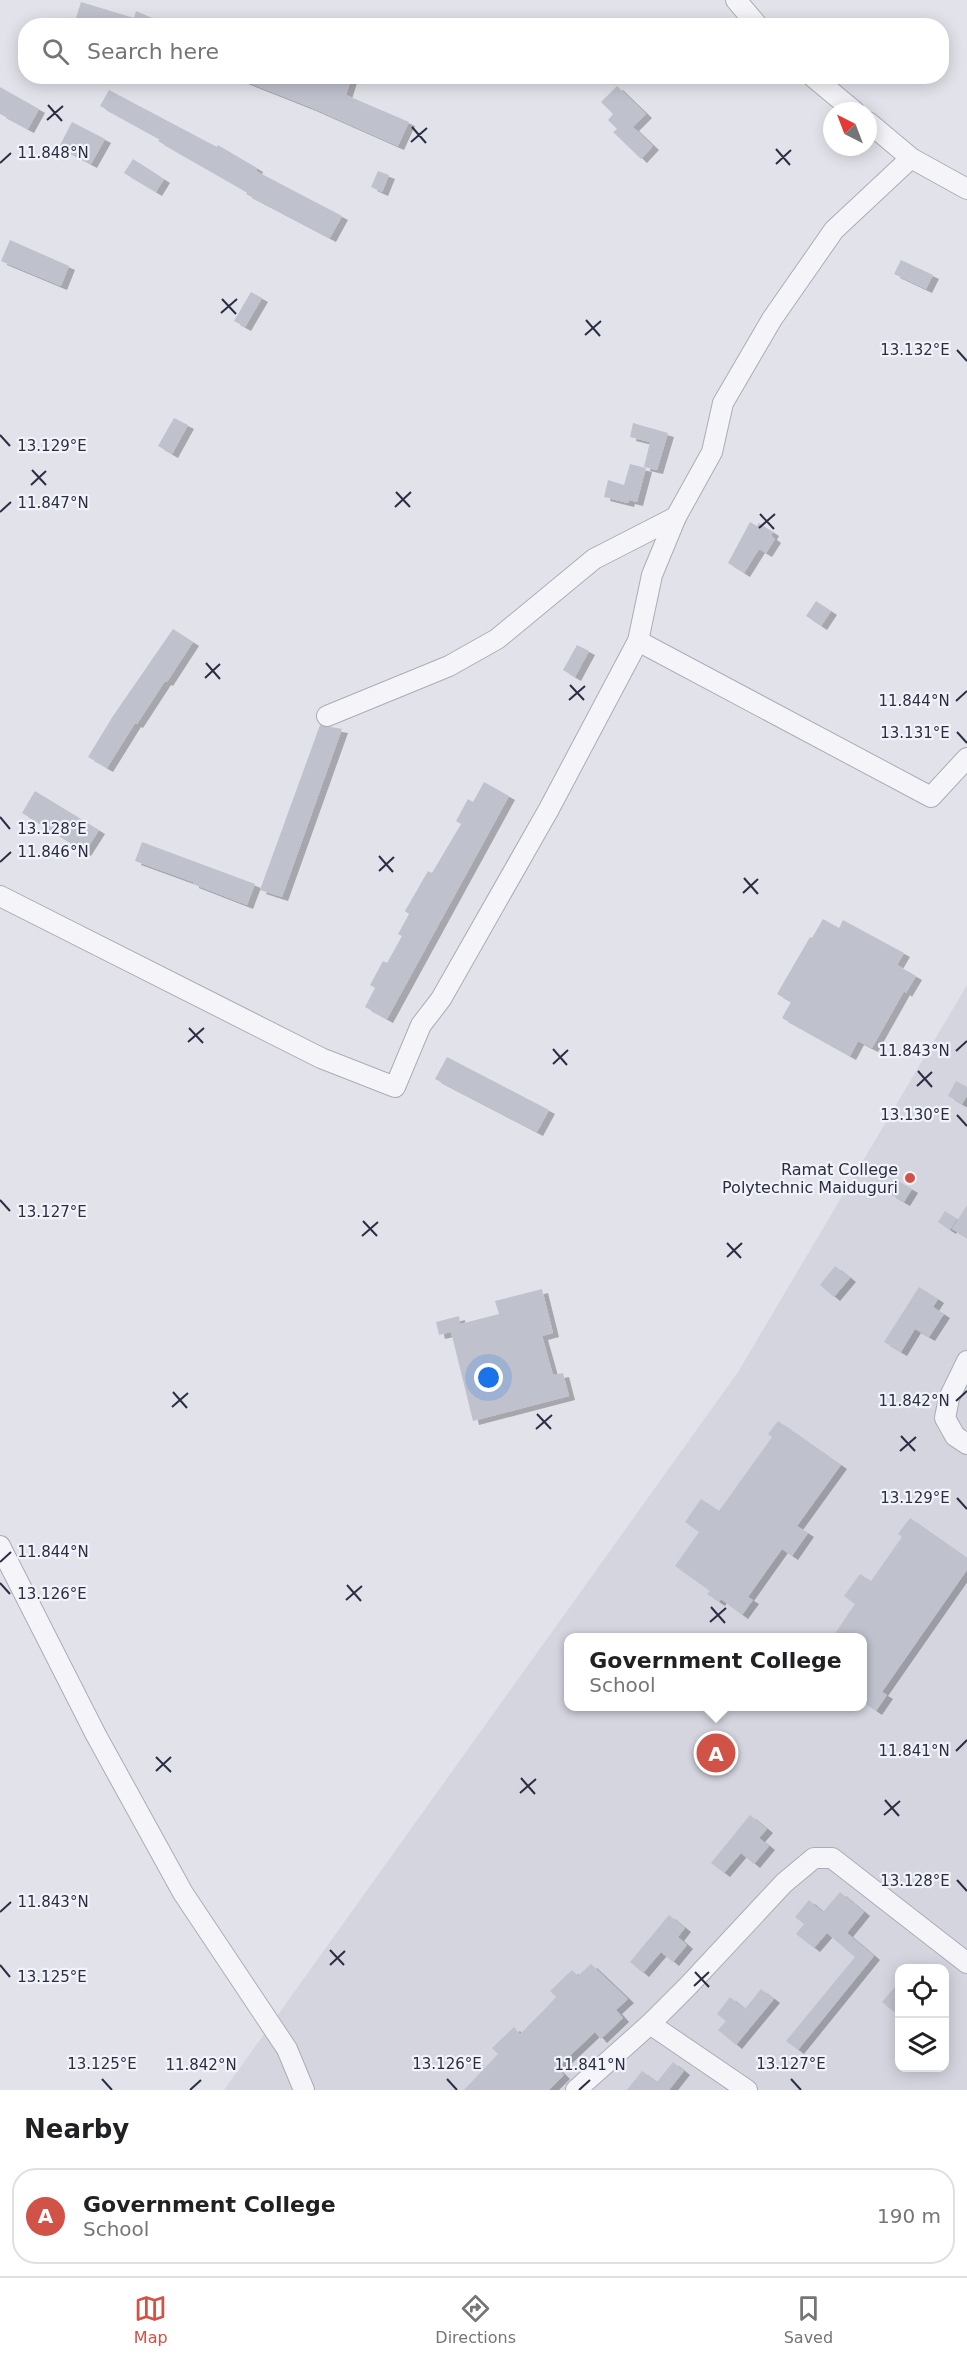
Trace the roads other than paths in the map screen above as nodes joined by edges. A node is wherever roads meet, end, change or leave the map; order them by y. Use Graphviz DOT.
graph roads {
  1 [pos="736,0"];
  2 [pos="751,18"];
  3 [pos="822,84"];
  4 [pos="843,102"];
  5 [pos="877,130"];
  6 [pos="911,158"];
  7 [pos="967,189"];
  8 [pos="676,517"];
  9 [pos="638,641"];
  10 [pos="327,716"];
  11 [pos="967,758"];
  12 [pos="0,896"];
  13 [pos="967,1360"];
  14 [pos="967,1444"];
  15 [pos="0,1546"];
  16 [pos="967,1964"];
  17 [pos="650,2024"];
  18 [pos="304,2090"];
  19 [pos="576,2090"];
  20 [pos="747,2090"];
  1 -- 2 [label="street"];
  3 -- 4 [label="street"];
  5 -- 6 [label="street"];
  6 -- 7 [label="street"];
  6 -- 8 [label="street"];
  8 -- 9 [label="street"];
  8 -- 10 [label="street"];
  9 -- 11 [label="street"];
  9 -- 12 [label="street"];
  13 -- 14 [label="street"];
  15 -- 18 [label="street"];
  16 -- 17 [label="street"];
  17 -- 19 [label="street"];
  17 -- 20 [label="street"];
}
